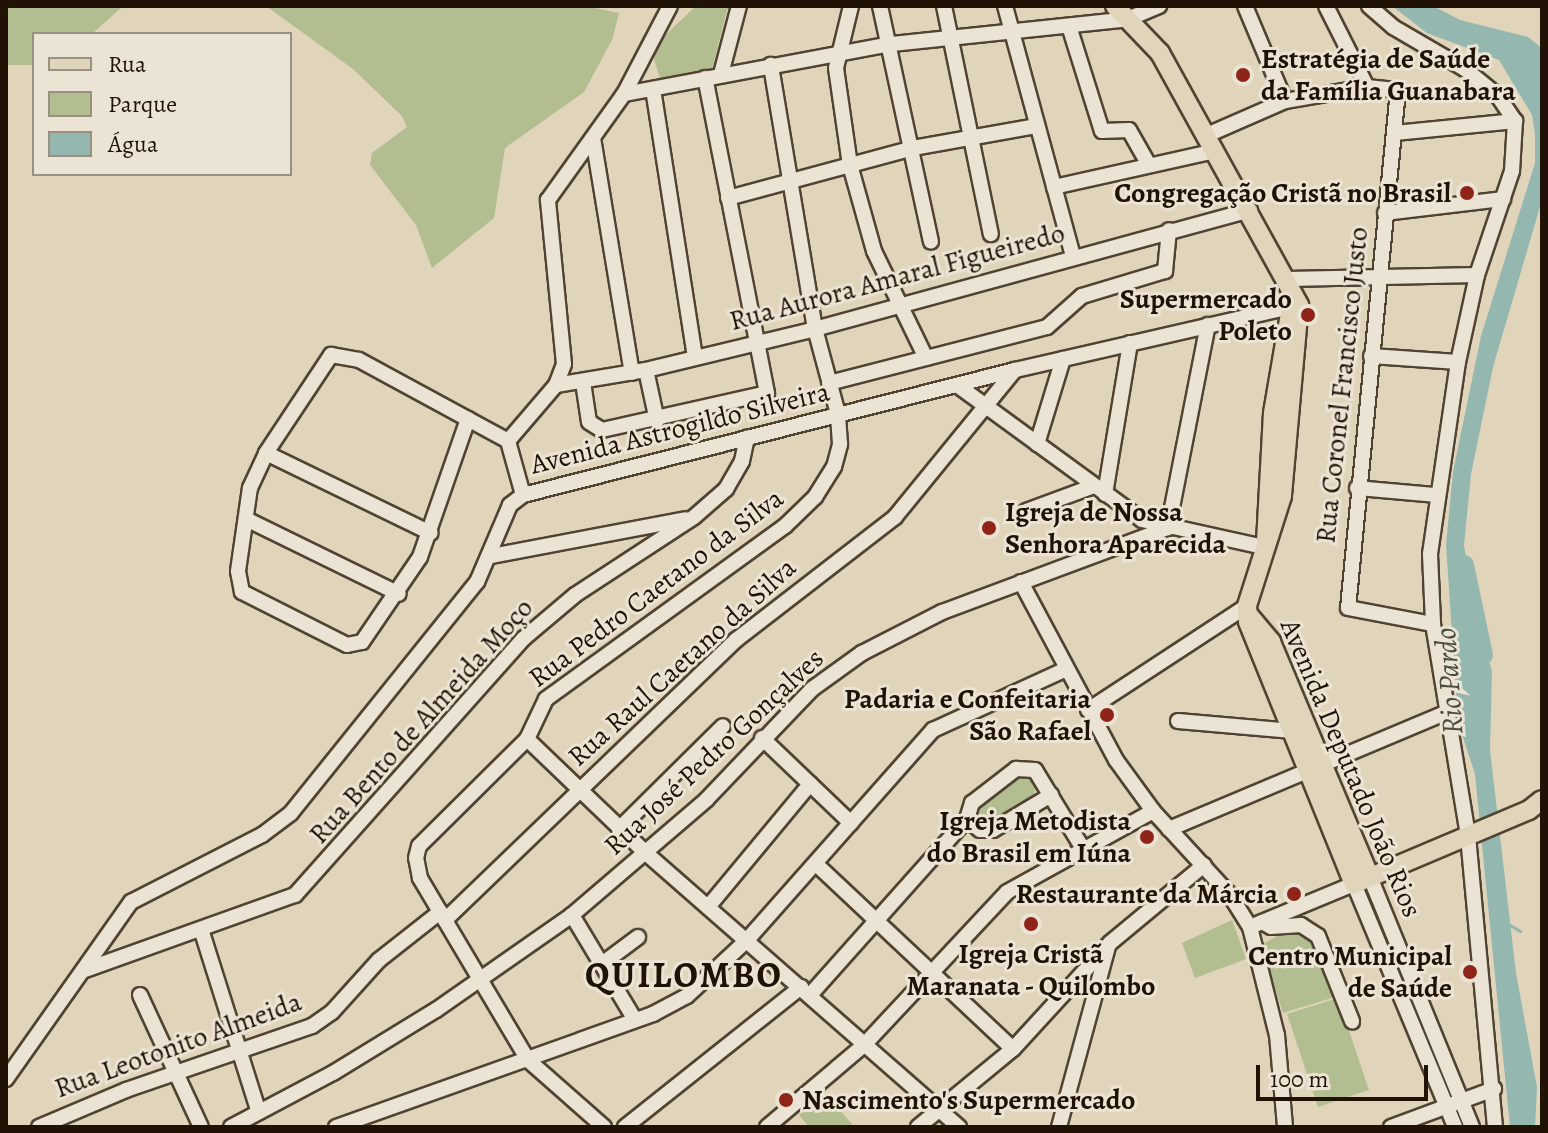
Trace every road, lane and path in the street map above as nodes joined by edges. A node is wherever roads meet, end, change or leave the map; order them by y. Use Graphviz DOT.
graph roads {
  1 [pos="670,6"];
  2 [pos="739,6"];
  3 [pos="851,6"];
  4 [pos="880,6"];
  5 [pos="944,6"];
  6 [pos="1005,6"];
  7 [pos="1159,6"];
  8 [pos="1245,6"];
  9 [pos="1326,6"];
  10 [pos="1369,6"];
  11 [pos="1121,13"];
  12 [pos="1069,26"];
  13 [pos="1010,29"];
  14 [pos="949,36"];
  15 [pos="892,44"];
  16 [pos="839,54"];
  17 [pos="771,65"];
  18 [pos="721,74"];
  19 [pos="705,78"];
  20 [pos="1367,87"];
  21 [pos="653,89"];
  22 [pos="624,94"];
  23 [pos="1285,101"];
  24 [pos="1515,121"];
  25 [pos="1037,126"];
  26 [pos="1395,133"];
  27 [pos="593,138"];
  28 [pos="971,139"];
  29 [pos="1211,143"];
  30 [pos="913,148"];
  31 [pos="850,165"];
  32 [pos="1149,165"];
  33 [pos="788,182"];
  34 [pos="1054,187"];
  35 [pos="728,198"];
  36 [pos="1503,199"];
  37 [pos="1250,210"];
  38 [pos="1385,213"];
  39 [pos="1169,230"];
  40 [pos="991,234"];
  41 [pos="931,242"];
  42 [pos="1073,256"];
  43 [pos="1379,275"];
  44 [pos="1477,275"];
  45 [pos="1292,297"];
  46 [pos="902,304"];
  47 [pos="1208,325"];
  48 [pos="815,329"];
  49 [pos="759,343"];
  50 [pos="1130,343"];
  51 [pos="1371,356"];
  52 [pos="695,358"];
  53 [pos="926,358"];
  54 [pos="1063,359"];
  55 [pos="1458,362"];
  56 [pos="1015,370"];
  57 [pos="639,371"];
  58 [pos="583,382"];
  59 [pos="829,383"];
  60 [pos="556,385"];
  61 [pos="957,385"];
  62 [pos="988,408"];
  63 [pos="838,414"];
  64 [pos="468,419"];
  65 [pos="657,421"];
  66 [pos="747,438"];
  67 [pos="508,441"];
  68 [pos="1037,444"];
  69 [pos="266,453"];
  70 [pos="1357,488"];
  71 [pos="1100,490"];
  72 [pos="523,495"];
  73 [pos="1436,495"];
  74 [pos="1026,511"];
  75 [pos="694,517"];
  76 [pos="246,519"];
  77 [pos="1168,528"];
  78 [pos="431,533"];
  79 [pos="1265,544"];
  80 [pos="491,556"];
  81 [pos="1021,582"];
  82 [pos="399,594"];
  83 [pos="1247,610"];
  84 [pos="1433,624"];
  85 [pos="1066,669"];
  86 [pos="1088,710"];
  87 [pos="1450,711"];
  88 [pos="1178,721"];
  89 [pos="723,726"];
  90 [pos="1293,731"];
  91 [pos="762,738"];
  92 [pos="527,739"];
  93 [pos="1315,766"];
  94 [pos="810,784"];
  95 [pos="580,790"];
  96 [pos="1051,795"];
  97 [pos="1535,808"];
  98 [pos="1153,811"];
  99 [pos="967,819"];
  100 [pos="851,823"];
  101 [pos="619,829"];
  102 [pos="1169,829"];
  103 [pos="1474,834"];
  104 [pos="1082,847"];
  105 [pos="647,854"];
  106 [pos="816,864"];
  107 [pos="1204,865"];
  108 [pos="1362,880"];
  109 [pos="708,907"];
  110 [pos="572,915"];
  111 [pos="442,916"];
  112 [pos="874,919"];
  113 [pos="1256,924"];
  114 [pos="201,929"];
  115 [pos="638,937"];
  116 [pos="747,940"];
  117 [pos="1110,943"];
  118 [pos="602,964"];
  119 [pos="83,970"];
  120 [pos="931,973"];
  121 [pos="483,980"];
  122 [pos="806,991"];
  123 [pos="140,995"];
  124 [pos="635,1020"];
  125 [pos="1352,1021"];
  126 [pos="864,1045"];
  127 [pos="241,1049"];
  128 [pos="1013,1049"];
  129 [pos="528,1060"];
  130 [pos="178,1072"];
  131 [pos="6,1079"];
  132 [pos="1494,1089"];
  133 [pos="1461,1101"];
  134 [pos="1446,1107"];
  135 [pos="258,1110"];
  136 [pos="941,1110"];
  137 [pos="39,1127"];
  138 [pos="201,1127"];
  139 [pos="231,1127"];
  140 [pos="336,1127"];
  141 [pos="604,1127"];
  142 [pos="625,1127"];
  143 [pos="767,1127"];
  144 [pos="918,1127"];
  145 [pos="959,1127"];
  146 [pos="1059,1127"];
  147 [pos="1285,1127"];
  148 [pos="1391,1127"];
  149 [pos="1455,1127"];
  150 [pos="1472,1127"];
  151 [pos="1495,1127"];
  1 -- 22 [label="street"];
  2 -- 18 [label="street"];
  3 -- 16 [label="street"];
  4 -- 15 [label="street"];
  5 -- 14 [label="street"];
  6 -- 13 [label="street"];
  7 -- 11 [label="street"];
  8 -- 23 [label="street"];
  9 -- 20 [label="street"];
  10 -- 24 [label="street"];
  11 -- 12 [label="street"];
  11 -- 29 [label="main road"];
  12 -- 13 [label="street"];
  12 -- 32 [label="street"];
  13 -- 14 [label="street"];
  13 -- 25 [label="street"];
  14 -- 15 [label="street"];
  14 -- 28 [label="street"];
  15 -- 16 [label="street"];
  15 -- 30 [label="street"];
  16 -- 17 [label="street"];
  16 -- 31 [label="street"];
  17 -- 18 [label="street"];
  17 -- 33 [label="street, Rua Pedro Caetano da Silva"];
  18 -- 19 [label="street"];
  19 -- 21 [label="street"];
  19 -- 35 [label="street"];
  20 -- 23 [label="street"];
  20 -- 26 [label="street, Rua Coronel Francisco Justo"];
  21 -- 22 [label="street"];
  21 -- 52 [label="street"];
  22 -- 27 [label="street"];
  23 -- 29 [label="street"];
  24 -- 26 [label="street"];
  24 -- 36 [label="street"];
  25 -- 28 [label="street"];
  25 -- 34 [label="street"];
  26 -- 38 [label="street, Rua Coronel Francisco Justo"];
  27 -- 57 [label="street"];
  27 -- 60 [label="street"];
  28 -- 30 [label="street"];
  28 -- 40 [label="street"];
  29 -- 32 [label="street"];
  29 -- 37 [label="main road"];
  30 -- 31 [label="street"];
  30 -- 41 [label="street"];
  31 -- 33 [label="street"];
  31 -- 46 [label="street"];
  32 -- 34 [label="street"];
  33 -- 35 [label="street"];
  33 -- 48 [label="street, Rua Pedro Caetano da Silva"];
  34 -- 42 [label="street"];
  35 -- 49 [label="street"];
  36 -- 38 [label="street"];
  36 -- 44 [label="street"];
  37 -- 39 [label="street, Rua Aurora Amaral Figueiredo"];
  37 -- 45 [label="main road"];
  38 -- 43 [label="street, Rua Coronel Francisco Justo"];
  39 -- 42 [label="street, Rua Aurora Amaral Figueiredo"];
  39 -- 53 [label="street"];
  42 -- 46 [label="street, Rua Aurora Amaral Figueiredo"];
  43 -- 44 [label="street, Avenida Astrogildo Silveira"];
  43 -- 45 [label="street, Avenida Astrogildo Silveira"];
  43 -- 51 [label="street, Rua Coronel Francisco Justo"];
  44 -- 55 [label="street"];
  45 -- 47 [label="street, Avenida Astrogildo Silveira"];
  45 -- 79 [label="main road"];
  46 -- 48 [label="street, Rua Aurora Amaral Figueiredo"];
  46 -- 53 [label="street"];
  47 -- 50 [label="street, Avenida Astrogildo Silveira"];
  47 -- 77 [label="street"];
  48 -- 49 [label="street, Rua Aurora Amaral Figueiredo"];
  48 -- 59 [label="street, Rua Pedro Caetano da Silva"];
  49 -- 52 [label="street, Rua Aurora Amaral Figueiredo"];
  49 -- 65 [label="street"];
  50 -- 54 [label="street, Avenida Astrogildo Silveira"];
  50 -- 71 [label="street"];
  51 -- 55 [label="street"];
  51 -- 70 [label="street, Rua Coronel Francisco Justo"];
  52 -- 57 [label="street, Rua Aurora Amaral Figueiredo"];
  53 -- 59 [label="street"];
  54 -- 56 [label="street, Avenida Astrogildo Silveira"];
  54 -- 68 [label="street"];
  55 -- 73 [label="street"];
  56 -- 61 [label="street, Avenida Astrogildo Silveira"];
  56 -- 62 [label="street, Rua Raul Caetano da Silva"];
  57 -- 58 [label="street, Rua Aurora Amaral Figueiredo"];
  57 -- 65 [label="street"];
  58 -- 60 [label="street, Rua Aurora Amaral Figueiredo"];
  58 -- 65 [label="street"];
  59 -- 63 [label="street, Rua Pedro Caetano da Silva"];
  60 -- 67 [label="street"];
  61 -- 62 [label="street"];
  61 -- 63 [label="street, Avenida Astrogildo Silveira"];
  62 -- 68 [label="street"];
  62 -- 95 [label="street, Rua Raul Caetano da Silva"];
  63 -- 66 [label="street, Avenida Astrogildo Silveira"];
  63 -- 92 [label="street, Rua Pedro Caetano da Silva"];
  64 -- 67 [label="street"];
  64 -- 69 [label="street"];
  64 -- 78 [label="street"];
  66 -- 72 [label="street, Avenida Astrogildo Silveira"];
  66 -- 75 [label="street, Rua Bento de Almeida Moço"];
  67 -- 72 [label="street"];
  68 -- 71 [label="street"];
  69 -- 76 [label="street"];
  69 -- 78 [label="street"];
  70 -- 73 [label="street"];
  70 -- 84 [label="street, Rua Coronel Francisco Justo"];
  71 -- 74 [label="street"];
  71 -- 77 [label="street"];
  72 -- 80 [label="street, Avenida Astrogildo Silveira"];
  73 -- 84 [label="street"];
  75 -- 80 [label="street"];
  75 -- 114 [label="street, Rua Bento de Almeida Moço"];
  76 -- 82 [label="street"];
  76 -- 82 [label="street"];
  77 -- 79 [label="street"];
  77 -- 81 [label="street, Rua José Pedro Gonçalves"];
  78 -- 82 [label="street"];
  79 -- 83 [label="main road"];
  80 -- 119 [label="street, Avenida Astrogildo Silveira"];
  81 -- 85 [label="street"];
  81 -- 91 [label="street, Rua José Pedro Gonçalves"];
  83 -- 86 [label="street"];
  83 -- 90 [label="main road, Avenida Deputado João Rios"];
  83 -- 93 [label="main road, Avenida Deputado João Rios"];
  84 -- 87 [label="street"];
  85 -- 86 [label="street"];
  85 -- 100 [label="street"];
  86 -- 98 [label="street"];
  87 -- 93 [label="street"];
  87 -- 103 [label="street"];
  88 -- 90 [label="street"];
  89 -- 101 [label="street"];
  90 -- 93 [label="main road, Avenida Deputado João Rios"];
  91 -- 94 [label="street"];
  91 -- 105 [label="street, Rua José Pedro Gonçalves"];
  92 -- 95 [label="street"];
  92 -- 111 [label="street, Rua Pedro Caetano da Silva"];
  93 -- 102 [label="street"];
  93 -- 108 [label="main road, Avenida Deputado João Rios"];
  94 -- 100 [label="street"];
  94 -- 109 [label="street"];
  95 -- 101 [label="street"];
  95 -- 111 [label="street, Rua Raul Caetano da Silva"];
  96 -- 99 [label="street"];
  96 -- 99 [label="street"];
  96 -- 104 [label="street"];
  97 -- 103 [label="main road"];
  98 -- 102 [label="street"];
  98 -- 104 [label="street"];
  99 -- 112 [label="street"];
  100 -- 106 [label="street"];
  101 -- 105 [label="street"];
  102 -- 107 [label="street"];
  103 -- 108 [label="main road"];
  103 -- 132 [label="street"];
  104 -- 120 [label="street"];
  105 -- 109 [label="street"];
  105 -- 110 [label="street, Rua José Pedro Gonçalves"];
  106 -- 112 [label="street"];
  106 -- 116 [label="street"];
  107 -- 113 [label="street"];
  107 -- 117 [label="street"];
  108 -- 113 [label="street"];
  108 -- 133 [label="street, Avenida Deputado João Rios"];
  108 -- 134 [label="street, Avenida Deputado João Rios"];
  109 -- 116 [label="street"];
  110 -- 118 [label="street"];
  110 -- 121 [label="street, Rua José Pedro Gonçalves"];
  111 -- 121 [label="street"];
  111 -- 127 [label="street, Rua Leotonito Almeida"];
  112 -- 120 [label="street"];
  112 -- 122 [label="street"];
  113 -- 125 [label="street"];
  113 -- 147 [label="street"];
  114 -- 119 [label="street, Rua Bento de Almeida Moço"];
  114 -- 127 [label="street"];
  115 -- 118 [label="street"];
  116 -- 122 [label="street"];
  116 -- 124 [label="street"];
  117 -- 128 [label="street"];
  117 -- 146 [label="street"];
  118 -- 124 [label="street"];
  119 -- 131 [label="street, Avenida Astrogildo Silveira"];
  120 -- 126 [label="street"];
  120 -- 128 [label="street"];
  121 -- 129 [label="street"];
  121 -- 135 [label="street, Rua José Pedro Gonçalves"];
  122 -- 126 [label="street"];
  122 -- 142 [label="street"];
  123 -- 130 [label="street"];
  124 -- 129 [label="street"];
  126 -- 136 [label="street"];
  126 -- 143 [label="street"];
  127 -- 130 [label="street, Rua Leotonito Almeida"];
  127 -- 135 [label="street"];
  128 -- 136 [label="street"];
  129 -- 140 [label="street"];
  129 -- 141 [label="street"];
  130 -- 137 [label="street, Rua Leotonito Almeida"];
  130 -- 138 [label="street"];
  132 -- 133 [label="street"];
  132 -- 151 [label="street"];
  133 -- 134 [label="street"];
  133 -- 150 [label="street, Avenida Deputado João Rios"];
  134 -- 148 [label="street"];
  134 -- 149 [label="street, Avenida Deputado João Rios"];
  135 -- 139 [label="street, Rua José Pedro Gonçalves"];
  136 -- 144 [label="street"];
  136 -- 145 [label="street"];
}
